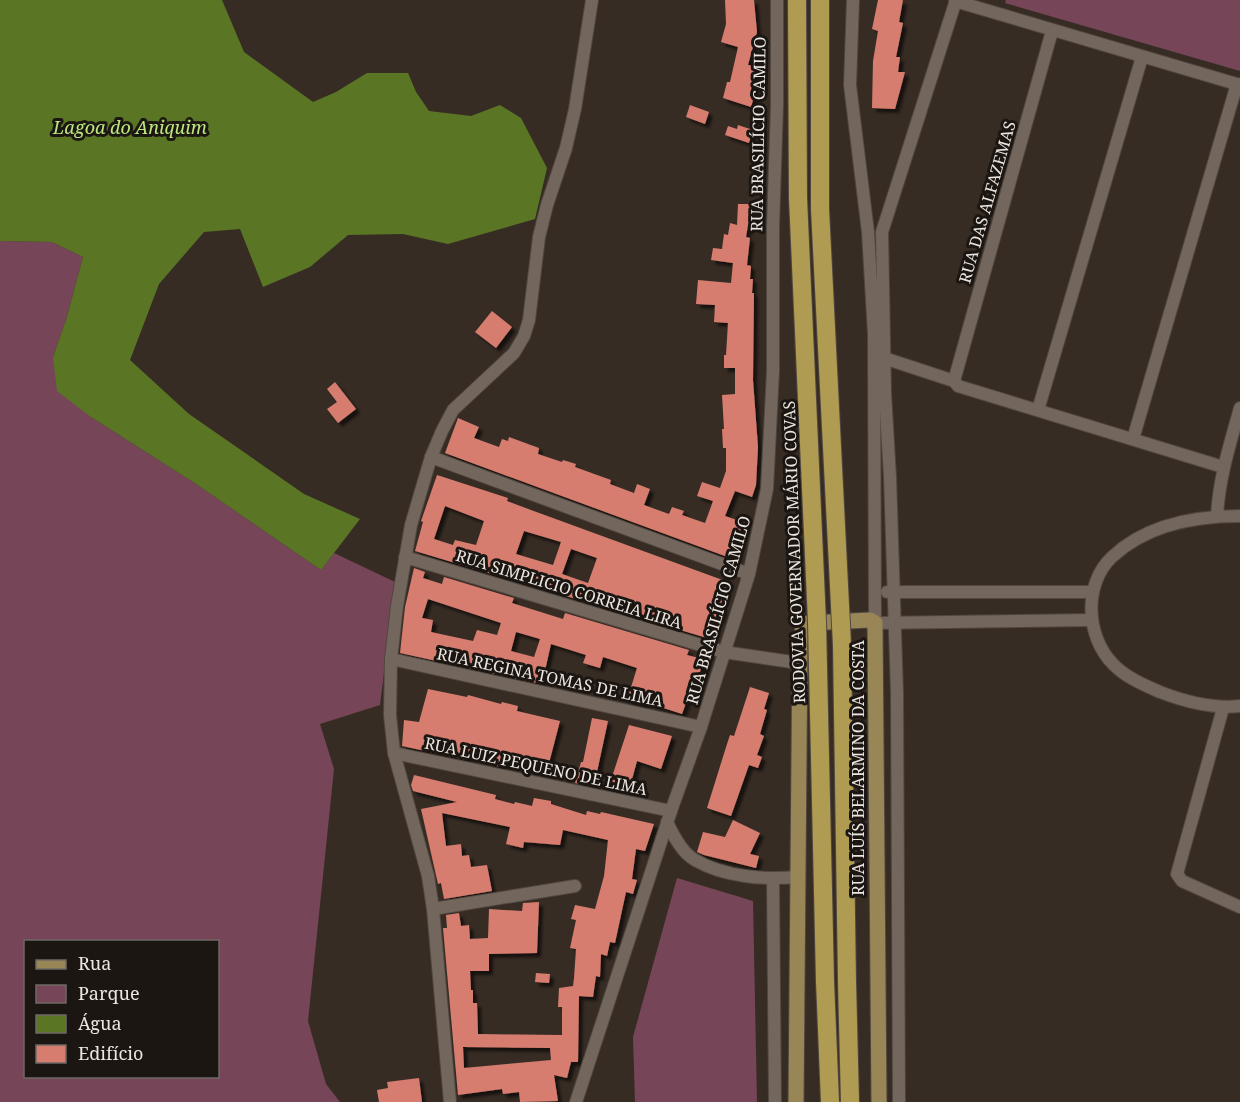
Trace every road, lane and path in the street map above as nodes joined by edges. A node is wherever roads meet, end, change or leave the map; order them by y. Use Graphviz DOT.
graph roads {
  1 [pos="592,0"];
  2 [pos="777,0"];
  3 [pos="797,0"];
  4 [pos="820,0"];
  5 [pos="853,0"];
  6 [pos="955,1"];
  7 [pos="1052,31"];
  8 [pos="1142,57"];
  9 [pos="1238,84"];
  10 [pos="884,358"];
  11 [pos="954,381"];
  12 [pos="1240,408"];
  13 [pos="1038,410"];
  14 [pos="1133,439"];
  15 [pos="431,456"];
  16 [pos="1223,467"];
  17 [pos="1217,516"];
  18 [pos="1240,516"];
  19 [pos="405,557"];
  20 [pos="749,574"];
  21 [pos="876,592"];
  22 [pos="1093,592"];
  23 [pos="893,593"];
  24 [pos="1092,620"];
  25 [pos="875,623"];
  26 [pos="895,624"];
  27 [pos="724,652"];
  28 [pos="391,659"];
  29 [pos="799,663"];
  30 [pos="1240,706"];
  31 [pos="1223,708"];
  32 [pos="701,727"];
  33 [pos="394,753"];
  34 [pos="669,817"];
  35 [pos="797,877"];
  36 [pos="773,879"];
  37 [pos="575,886"];
  38 [pos="1240,907"];
  39 [pos="433,909"];
  40 [pos="829,1099"];
  41 [pos="450,1102"];
  42 [pos="576,1102"];
  43 [pos="775,1102"];
  44 [pos="796,1102"];
  45 [pos="850,1102"];
  46 [pos="879,1102"];
  47 [pos="899,1102"];
  1 -- 15 [label="street"];
  2 -- 20 [label="street, RUA BRASILÍCIO CAMILO"];
  3 -- 40 [label="highway, RODOVIA GOVERNADOR MÁRIO COVAS, bridge"];
  4 -- 45 [label="highway, bridge"];
  5 -- 21 [label="street"];
  6 -- 7 [label="street"];
  6 -- 10 [label="street"];
  7 -- 8 [label="street"];
  7 -- 11 [label="street, RUA DAS ALFAZEMAS"];
  8 -- 9 [label="street"];
  8 -- 13 [label="street"];
  9 -- 14 [label="street"];
  10 -- 11 [label="street"];
  10 -- 23 [label="street"];
  11 -- 13 [label="street"];
  12 -- 16 [label="street"];
  13 -- 14 [label="street"];
  14 -- 16 [label="street"];
  15 -- 19 [label="street"];
  15 -- 20 [label="street"];
  16 -- 17 [label="street"];
  17 -- 18 [label="street"];
  17 -- 22 [label="street"];
  19 -- 27 [label="street, RUA SIMPLICIO CORREIA LIRA"];
  19 -- 28 [label="street"];
  20 -- 27 [label="street, RUA BRASILÍCIO CAMILO"];
  21 -- 23 [label="street"];
  21 -- 25 [label="street"];
  22 -- 23 [label="street"];
  22 -- 24 [label="street"];
  23 -- 26 [label="street"];
  24 -- 26 [label="street"];
  24 -- 31 [label="street"];
  25 -- 26 [label="street"];
  25 -- 29 [label="main road, RUA LUÍS BELARMINO DA COSTA"];
  25 -- 46 [label="main road, RUA LUÍS BELARMINO DA COSTA"];
  26 -- 47 [label="street"];
  27 -- 29 [label="street, RUA SIMPLICIO CORREIA LIRA"];
  27 -- 32 [label="street, RUA BRASILÍCIO CAMILO"];
  28 -- 32 [label="street, RUA REGINA TOMAS DE LIMA"];
  28 -- 33 [label="street"];
  29 -- 35 [label="main road, RUA LUÍS BELARMINO DA COSTA"];
  30 -- 31 [label="street"];
  31 -- 38 [label="street"];
  32 -- 34 [label="street, RUA BRASILÍCIO CAMILO"];
  33 -- 34 [label="street, RUA LUIZ PEQUENO DE LIMA"];
  33 -- 39 [label="street"];
  34 -- 36 [label="street"];
  34 -- 42 [label="street, RUA BRASILÍCIO CAMILO"];
  35 -- 36 [label="street"];
  35 -- 44 [label="main road, RUA LUÍS BELARMINO DA COSTA"];
  36 -- 43 [label="street"];
  37 -- 39 [label="street"];
  39 -- 41 [label="street"];
}
